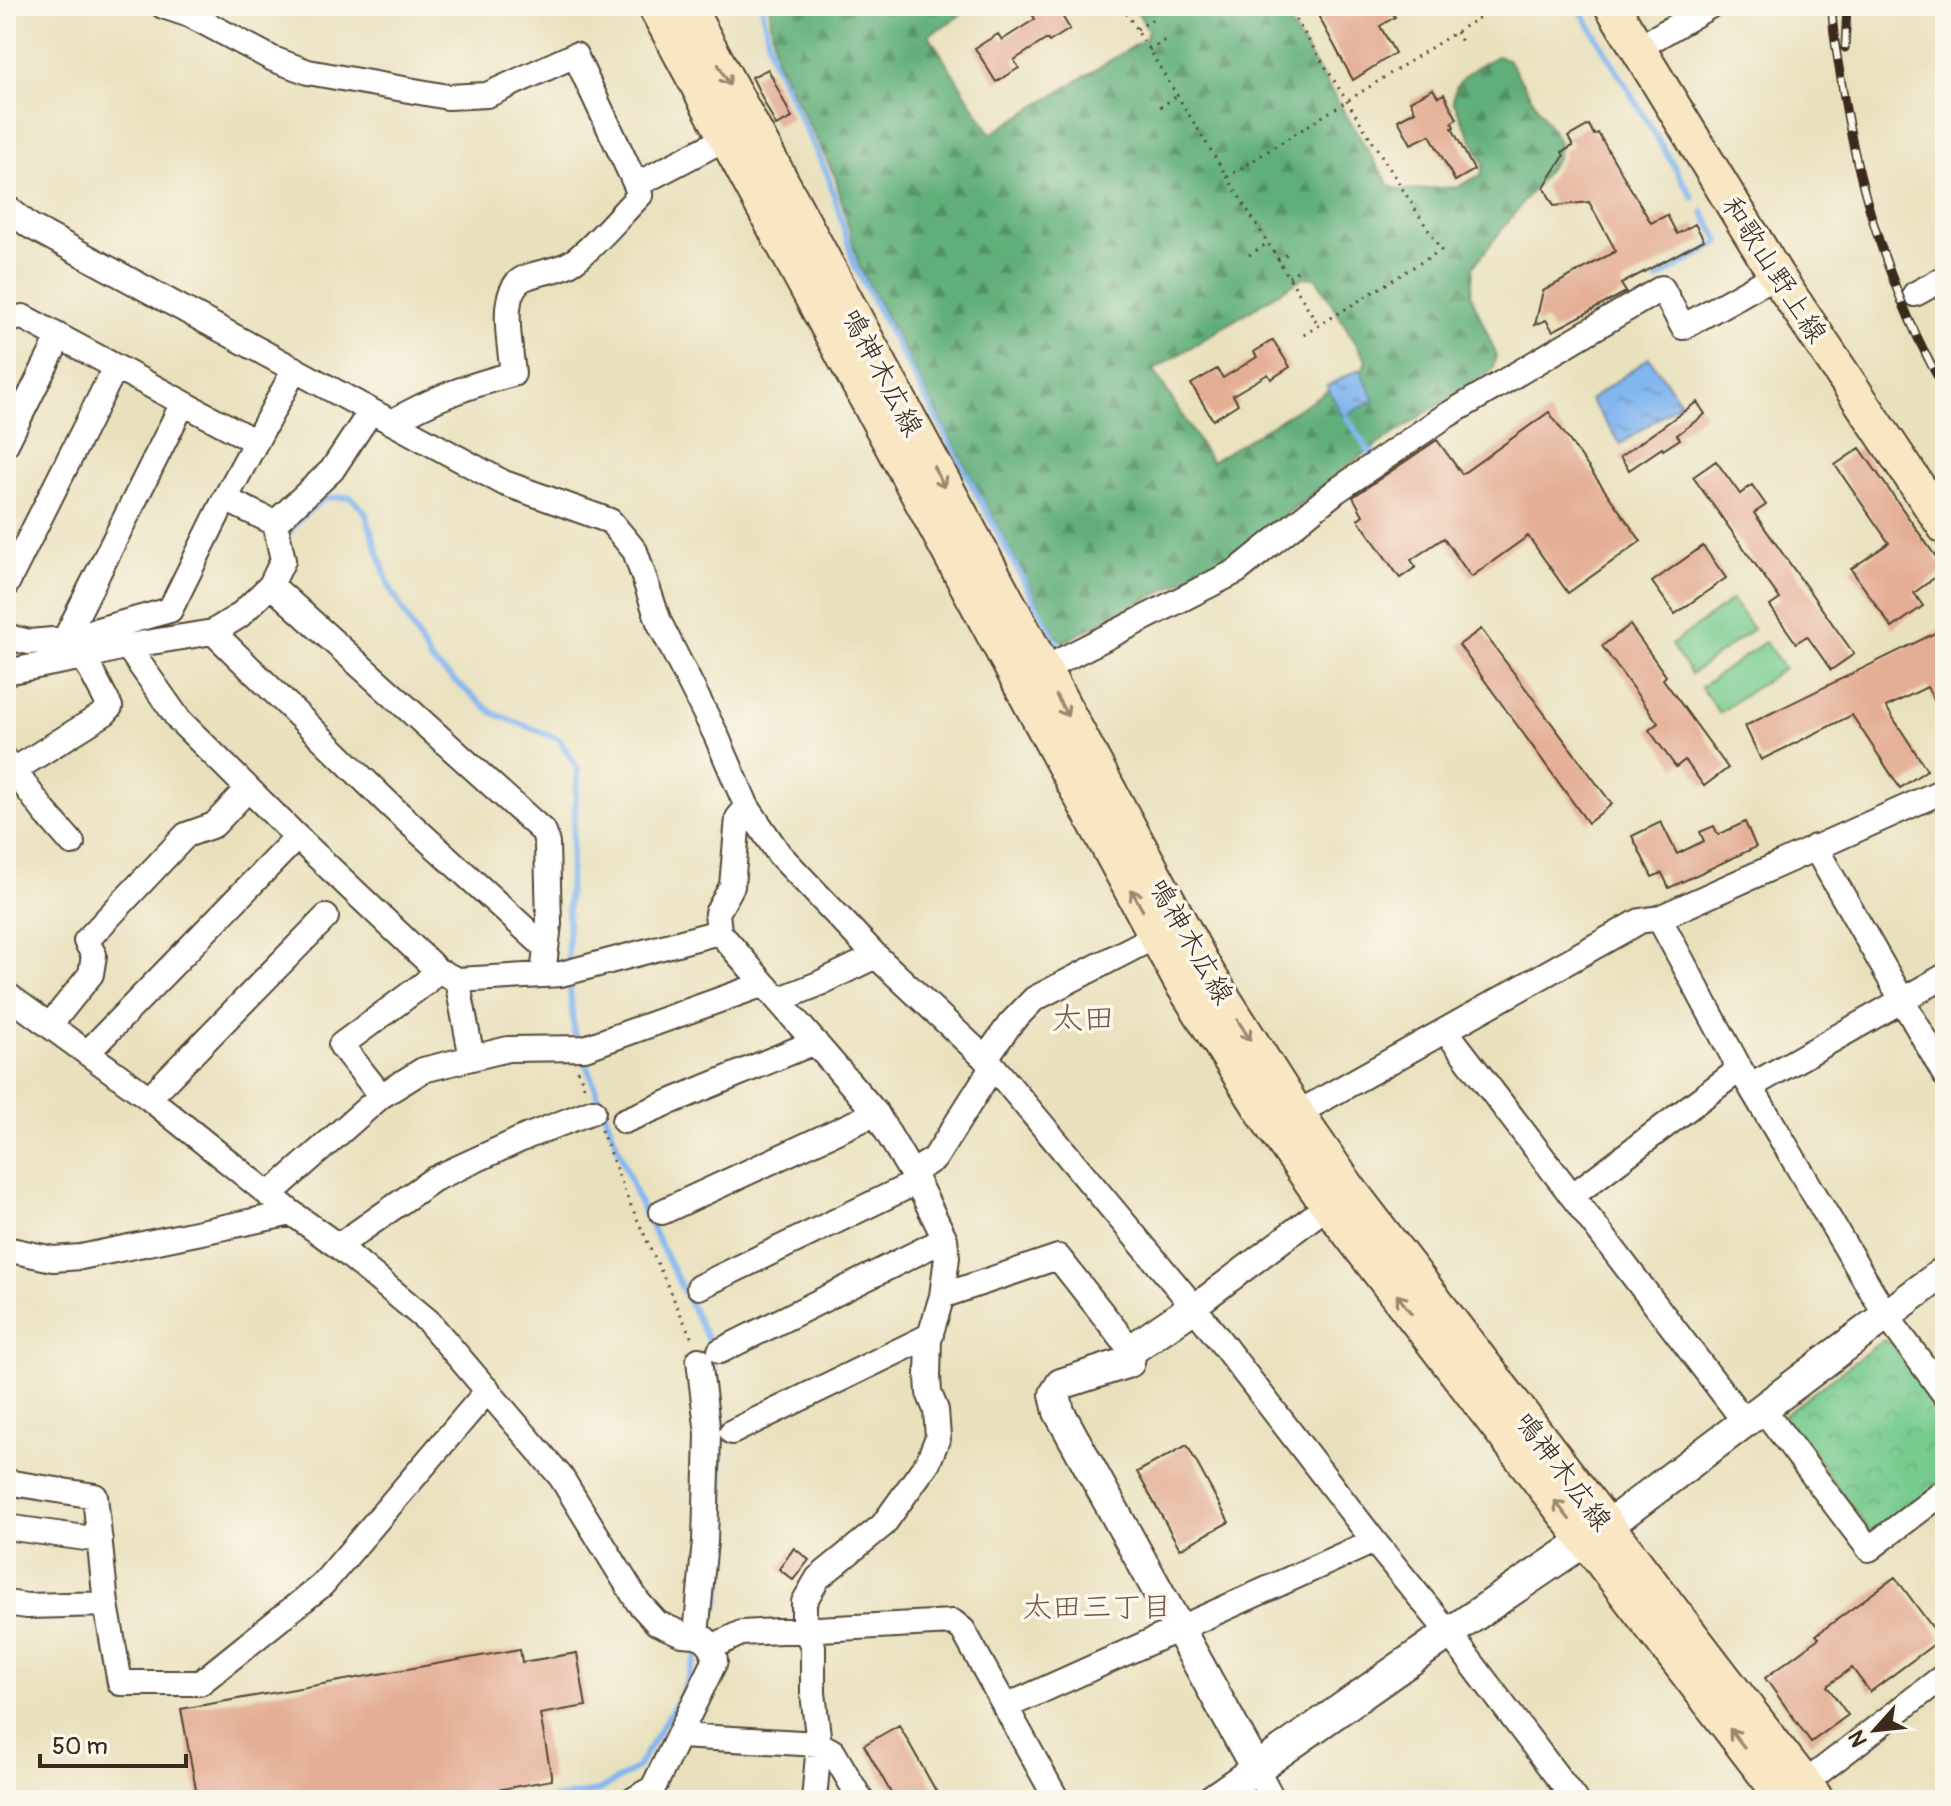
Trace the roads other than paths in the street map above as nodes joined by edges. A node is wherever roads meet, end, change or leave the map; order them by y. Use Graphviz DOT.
graph roads {
  1 [pos="163,6"];
  2 [pos="655,6"];
  3 [pos="687,6"];
  4 [pos="1612,6"];
  5 [pos="1710,6"];
  6 [pos="1638,48"];
  7 [pos="726,138"];
  8 [pos="636,185"];
  9 [pos="6,207"];
  10 [pos="1776,275"];
  11 [pos="1945,278"];
  12 [pos="1915,294"];
  13 [pos="6,320"];
  14 [pos="59,338"];
  15 [pos="115,368"];
  16 [pos="295,369"];
  17 [pos="183,403"];
  18 [pos="382,417"];
  19 [pos="256,442"];
  20 [pos="6,444"];
  21 [pos="225,499"];
  22 [pos="275,523"];
  23 [pos="1945,527"];
  24 [pos="6,585"];
  25 [pos="271,585"];
  26 [pos="213,632"];
  27 [pos="6,634"];
  28 [pos="65,639"];
  29 [pos="127,646"];
  30 [pos="84,657"];
  31 [pos="6,672"];
  32 [pos="1031,675"];
  33 [pos="8,769"];
  34 [pos="248,789"];
  35 [pos="1945,790"];
  36 [pos="747,807"];
  37 [pos="297,837"];
  38 [pos="72,843"];
  39 [pos="1815,847"];
  40 [pos="326,917"];
  41 [pos="1659,918"];
  42 [pos="719,932"];
  43 [pos="1156,936"];
  44 [pos="546,948"];
  45 [pos="876,956"];
  46 [pos="543,974"];
  47 [pos="447,975"];
  48 [pos="1945,976"];
  49 [pos="771,992"];
  50 [pos="6,994"];
  51 [pos="1902,1001"];
  52 [pos="50,1025"];
  53 [pos="1446,1031"];
  54 [pos="815,1042"];
  55 [pos="88,1052"];
  56 [pos="472,1058"];
  57 [pos="989,1062"];
  58 [pos="1945,1075"];
  59 [pos="1746,1077"];
  60 [pos="381,1096"];
  61 [pos="149,1098"];
  62 [pos="593,1111"];
  63 [pos="876,1113"];
  64 [pos="1285,1120"];
  65 [pos="624,1121"];
  66 [pos="914,1178"];
  67 [pos="269,1195"];
  68 [pos="1572,1196"];
  69 [pos="1338,1197"];
  70 [pos="662,1212"];
  71 [pos="292,1213"];
  72 [pos="945,1239"];
  73 [pos="338,1246"];
  74 [pos="6,1249"];
  75 [pos="1945,1271"];
  76 [pos="699,1287"];
  77 [pos="942,1296"];
  78 [pos="1194,1307"];
  79 [pos="1886,1315"];
  80 [pos="931,1335"];
  81 [pos="1131,1350"];
  82 [pos="488,1390"];
  83 [pos="1945,1395"];
  84 [pos="1754,1416"];
  85 [pos="732,1432"];
  86 [pos="6,1482"];
  87 [pos="1945,1491"];
  88 [pos="6,1527"];
  89 [pos="1596,1533"];
  90 [pos="100,1540"];
  91 [pos="1374,1541"];
  92 [pos="6,1603"];
  93 [pos="106,1604"];
  94 [pos="804,1628"];
  95 [pos="1179,1628"];
  96 [pos="1449,1633"];
  97 [pos="704,1641"];
  98 [pos="1945,1676"];
  99 [pos="1005,1707"];
  100 [pos="680,1736"];
  101 [pos="819,1744"];
  102 [pos="1257,1770"];
  103 [pos="646,1796"];
  104 [pos="1795,1796"];
  105 [pos="814,1800"];
  106 [pos="861,1800"];
  107 [pos="1057,1800"];
  108 [pos="1212,1800"];
  109 [pos="1273,1800"];
  110 [pos="1575,1800"];
  1 -- 8 [label="street"];
  2 -- 7 [label="main road, 鳴神木広線"];
  3 -- 32 [label="main road, 鳴神木広線, one-way"];
  4 -- 6 [label="main road, 和歌山野上線"];
  5 -- 6 [label="street"];
  6 -- 10 [label="main road, 和歌山野上線"];
  7 -- 8 [label="street"];
  7 -- 32 [label="main road, 鳴神木広線"];
  8 -- 18 [label="street"];
  9 -- 16 [label="street"];
  10 -- 23 [label="main road, 和歌山野上線"];
  10 -- 32 [label="street"];
  11 -- 12 [label="street"];
  13 -- 14 [label="street"];
  14 -- 15 [label="street"];
  14 -- 20 [label="street"];
  15 -- 17 [label="street"];
  15 -- 24 [label="street"];
  16 -- 18 [label="street"];
  16 -- 19 [label="street"];
  17 -- 19 [label="street"];
  17 -- 28 [label="street"];
  18 -- 22 [label="street"];
  18 -- 36 [label="street"];
  19 -- 21 [label="street"];
  21 -- 22 [label="street"];
  21 -- 28 [label="street"];
  22 -- 25 [label="street"];
  25 -- 26 [label="street"];
  25 -- 44 [label="street"];
  26 -- 29 [label="street"];
  26 -- 44 [label="street"];
  27 -- 28 [label="street"];
  29 -- 30 [label="street"];
  29 -- 34 [label="street"];
  30 -- 31 [label="street"];
  30 -- 33 [label="street"];
  43 -- 32 [label="main road, 鳴神木広線, one-way"];
  32 -- 64 [label="main road, 鳴神木広線, one-way"];
  33 -- 38 [label="street"];
  34 -- 37 [label="street"];
  34 -- 52 [label="street"];
  35 -- 39 [label="street"];
  36 -- 42 [label="street"];
  36 -- 45 [label="street"];
  37 -- 47 [label="street"];
  37 -- 55 [label="street"];
  39 -- 41 [label="street"];
  39 -- 51 [label="street"];
  40 -- 61 [label="street"];
  41 -- 53 [label="street"];
  41 -- 59 [label="street"];
  42 -- 46 [label="street"];
  42 -- 49 [label="street"];
  43 -- 57 [label="street"];
  43 -- 64 [label="main road, 鳴神木広線"];
  44 -- 46 [label="street"];
  45 -- 49 [label="street"];
  45 -- 57 [label="street"];
  46 -- 47 [label="street"];
  47 -- 56 [label="street"];
  47 -- 60 [label="street"];
  48 -- 51 [label="street"];
  49 -- 54 [label="street"];
  49 -- 56 [label="street"];
  50 -- 52 [label="street"];
  51 -- 58 [label="street"];
  51 -- 59 [label="street"];
  52 -- 55 [label="street"];
  53 -- 64 [label="street"];
  53 -- 68 [label="street"];
  54 -- 63 [label="street"];
  54 -- 65 [label="street"];
  55 -- 61 [label="street"];
  56 -- 60 [label="street"];
  57 -- 66 [label="street"];
  57 -- 78 [label="street"];
  59 -- 68 [label="street"];
  59 -- 79 [label="street"];
  60 -- 67 [label="street"];
  61 -- 67 [label="street"];
  62 -- 73 [label="street"];
  63 -- 66 [label="street"];
  63 -- 70 [label="street"];
  64 -- 69 [label="main road, 鳴神木広線"];
  66 -- 72 [label="street"];
  66 -- 76 [label="street"];
  67 -- 71 [label="street"];
  68 -- 84 [label="street"];
  69 -- 78 [label="street"];
  69 -- 89 [label="main road, 鳴神木広線"];
  71 -- 73 [label="street"];
  71 -- 74 [label="street"];
  72 -- 77 [label="street"];
  72 -- 97 [label="street"];
  73 -- 82 [label="street"];
  75 -- 79 [label="street"];
  77 -- 80 [label="street"];
  77 -- 81 [label="street"];
  78 -- 81 [label="street"];
  78 -- 91 [label="street"];
  79 -- 83 [label="street"];
  79 -- 84 [label="street"];
  80 -- 85 [label="street"];
  80 -- 94 [label="street"];
  81 -- 95 [label="street"];
  82 -- 93 [label="street"];
  82 -- 97 [label="street"];
  84 -- 87 [label="street"];
  84 -- 89 [label="street"];
  86 -- 90 [label="street"];
  88 -- 90 [label="street"];
  89 -- 96 [label="street"];
  89 -- 104 [label="main road, 鳴神木広線"];
  90 -- 93 [label="street"];
  91 -- 95 [label="street"];
  91 -- 96 [label="street"];
  92 -- 93 [label="street"];
  94 -- 97 [label="street"];
  94 -- 99 [label="street"];
  94 -- 101 [label="street"];
  95 -- 99 [label="street"];
  95 -- 102 [label="street"];
  96 -- 102 [label="street"];
  96 -- 110 [label="street"];
  97 -- 100 [label="street"];
  98 -- 104 [label="street"];
  99 -- 107 [label="street"];
  100 -- 101 [label="street"];
  100 -- 103 [label="street"];
  101 -- 105 [label="street"];
  101 -- 106 [label="street"];
  102 -- 108 [label="street"];
  102 -- 109 [label="street"];
}
